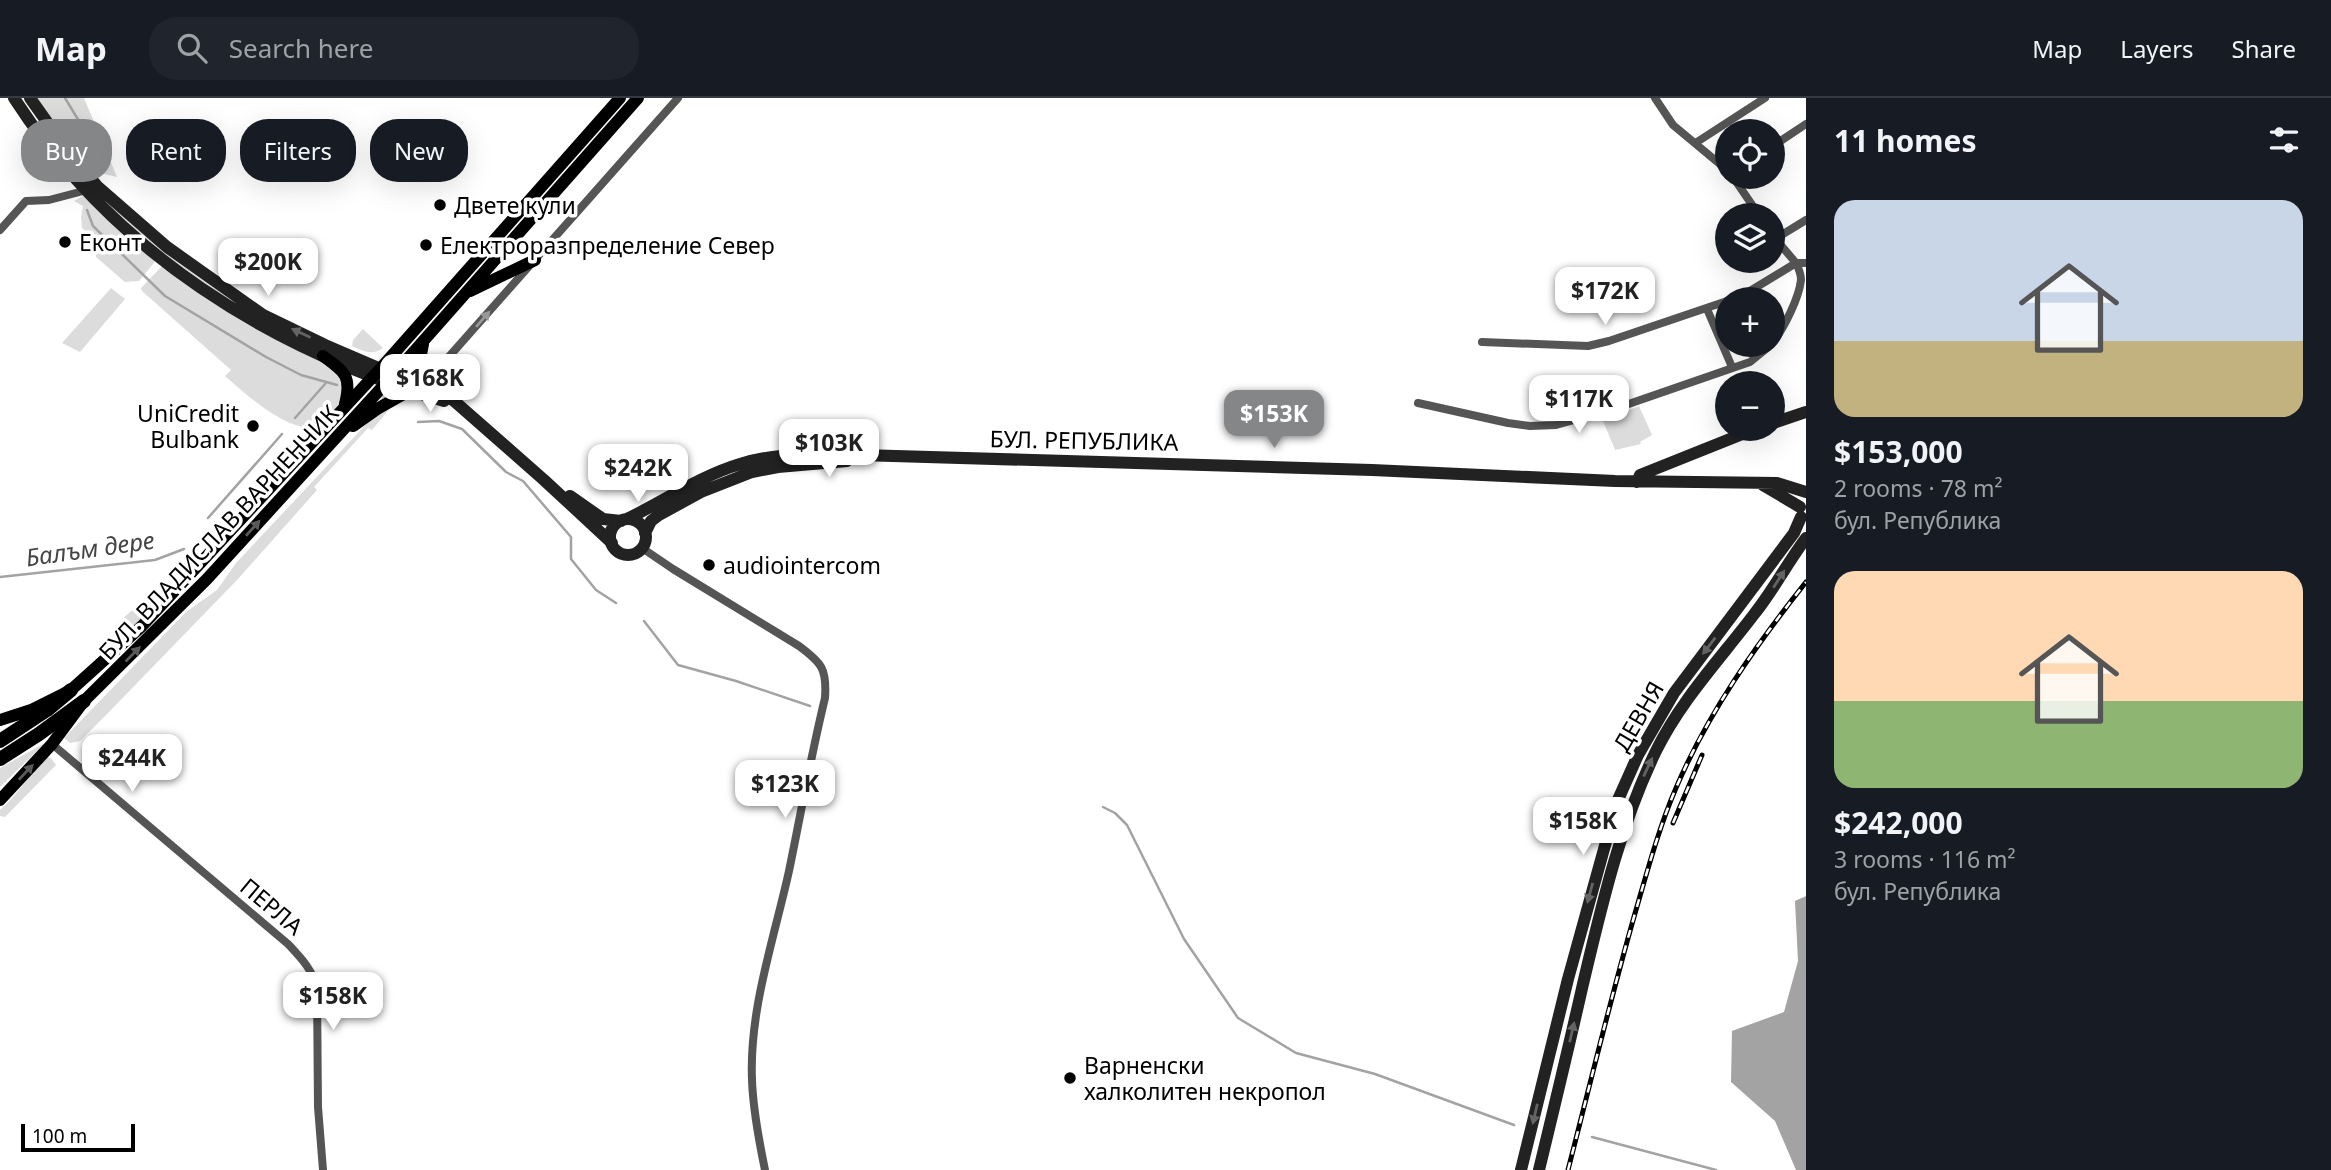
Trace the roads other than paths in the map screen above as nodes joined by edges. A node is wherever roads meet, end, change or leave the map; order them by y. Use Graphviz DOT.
graph roads {
  1 [pos="13,98"];
  2 [pos="30,98"];
  3 [pos="620,98"];
  4 [pos="638,98"];
  5 [pos="678,98"];
  6 [pos="1654,98"];
  7 [pos="1765,98"];
  8 [pos="1806,124"];
  9 [pos="1785,138"];
  10 [pos="1697,142"];
  11 [pos="1715,159"];
  12 [pos="91,189"];
  13 [pos="1806,220"];
  14 [pos="0,230"];
  15 [pos="1785,232"];
  16 [pos="1785,249"];
  17 [pos="535,260"];
  18 [pos="1802,266"];
  19 [pos="1758,287"];
  20 [pos="467,292"];
  21 [pos="1715,306"];
  22 [pos="1707,309"];
  23 [pos="1785,323"];
  24 [pos="423,342"];
  25 [pos="1482,342"];
  26 [pos="323,356"];
  27 [pos="1756,357"];
  28 [pos="1732,367"];
  29 [pos="377,373"];
  30 [pos="391,378"];
  31 [pos="430,388"];
  32 [pos="409,391"];
  33 [pos="446,395"];
  34 [pos="1418,403"];
  35 [pos="345,406"];
  36 [pos="461,407"];
  37 [pos="1806,412"];
  38 [pos="1785,419"];
  39 [pos="1725,441"];
  40 [pos="331,443"];
  41 [pos="911,457"];
  42 [pos="544,480"];
  43 [pos="1637,482"];
  44 [pos="1804,508"];
  45 [pos="624,520"];
  46 [pos="645,533"];
  47 [pos="1806,538"];
  48 [pos="612,543"];
  49 [pos="642,548"];
  50 [pos="71,691"];
  51 [pos="84,701"];
  52 [pos="0,720"];
  53 [pos="0,741"];
  54 [pos="52,744"];
  55 [pos="0,759"];
  56 [pos="0,800"];
  57 [pos="323,1170"];
  58 [pos="765,1170"];
  59 [pos="1521,1170"];
  60 [pos="1539,1170"];
  1 -- 12 [label="street"];
  2 -- 12 [label="street"];
  3 -- 29 [label="main road, БУЛ. ВЛАДИСЛАВ ВАРНЕНЧИК"];
  4 -- 20 [label="main road, БУЛ. ВЛАДИСЛАВ ВАРНЕНЧИК"];
  5 -- 17 [label="street"];
  6 -- 10 [label="street"];
  7 -- 10 [label="street"];
  8 -- 9 [label="street"];
  10 -- 11 [label="street"];
  12 -- 14 [label="street"];
  12 -- 26 [label="street"];
  29 -- 12 [label="street, one-way"];
  13 -- 15 [label="street"];
  16 -- 18 [label="street"];
  17 -- 20 [label="main road"];
  33 -- 17 [label="street, one-way"];
  18 -- 19 [label="street"];
  18 -- 23 [label="street"];
  20 -- 24 [label="main road, БУЛ. ВЛАДИСЛАВ ВАРНЕНЧИК"];
  21 -- 22 [label="street"];
  22 -- 25 [label="street"];
  22 -- 28 [label="street"];
  24 -- 30 [label="main road, БУЛ. ВЛАДИСЛАВ ВАРНЕНЧИК"];
  24 -- 31 [label="main road"];
  26 -- 29 [label="street"];
  26 -- 35 [label="main road"];
  27 -- 28 [label="street"];
  28 -- 34 [label="street"];
  29 -- 30 [label="street"];
  29 -- 35 [label="main road, БУЛ. ВЛАДИСЛАВ ВАРНЕНЧИК"];
  30 -- 31 [label="street"];
  30 -- 32 [label="street"];
  30 -- 40 [label="main road, БУЛ. ВЛАДИСЛАВ ВАРНЕНЧИК"];
  31 -- 33 [label="street"];
  32 -- 36 [label="street"];
  32 -- 40 [label="main road"];
  33 -- 36 [label="street"];
  35 -- 50 [label="main road, БУЛ. ВЛАДИСЛАВ ВАРНЕНЧИК"];
  36 -- 42 [label="street"];
  37 -- 38 [label="street"];
  39 -- 43 [label="street"];
  51 -- 40 [label="main road, БУЛ. ВЛАДИСЛАВ ВАРНЕНЧИК, one-way"];
  41 -- 43 [label="street, БУЛ. РЕПУБЛИКА"];
  41 -- 45 [label="street, БУЛ. РЕПУБЛИКА"];
  41 -- 46 [label="street, БУЛ. РЕПУБЛИКА"];
  42 -- 45 [label="street"];
  42 -- 48 [label="street"];
  43 -- 44 [label="street, БУЛ. РЕПУБЛИКА"];
  44 -- 59 [label="street, ДЕВНЯ, one-way"];
  45 -- 46 [label="street"];
  45 -- 48 [label="street"];
  46 -- 49 [label="street"];
  60 -- 47 [label="street, ДЕВНЯ, one-way"];
  48 -- 49 [label="street"];
  49 -- 58 [label="street"];
  50 -- 52 [label="main road, БУЛ. ВЛАДИСЛАВ ВАРНЕНЧИК"];
  50 -- 53 [label="highway"];
  51 -- 54 [label="main road, БУЛ. ВЛАДИСЛАВ ВАРНЕНЧИК"];
  51 -- 55 [label="highway"];
  56 -- 54 [label="main road, БУЛ. ВЛАДИСЛАВ ВАРНЕНЧИК, one-way"];
  54 -- 57 [label="street, ПЕРЛА"];
}
